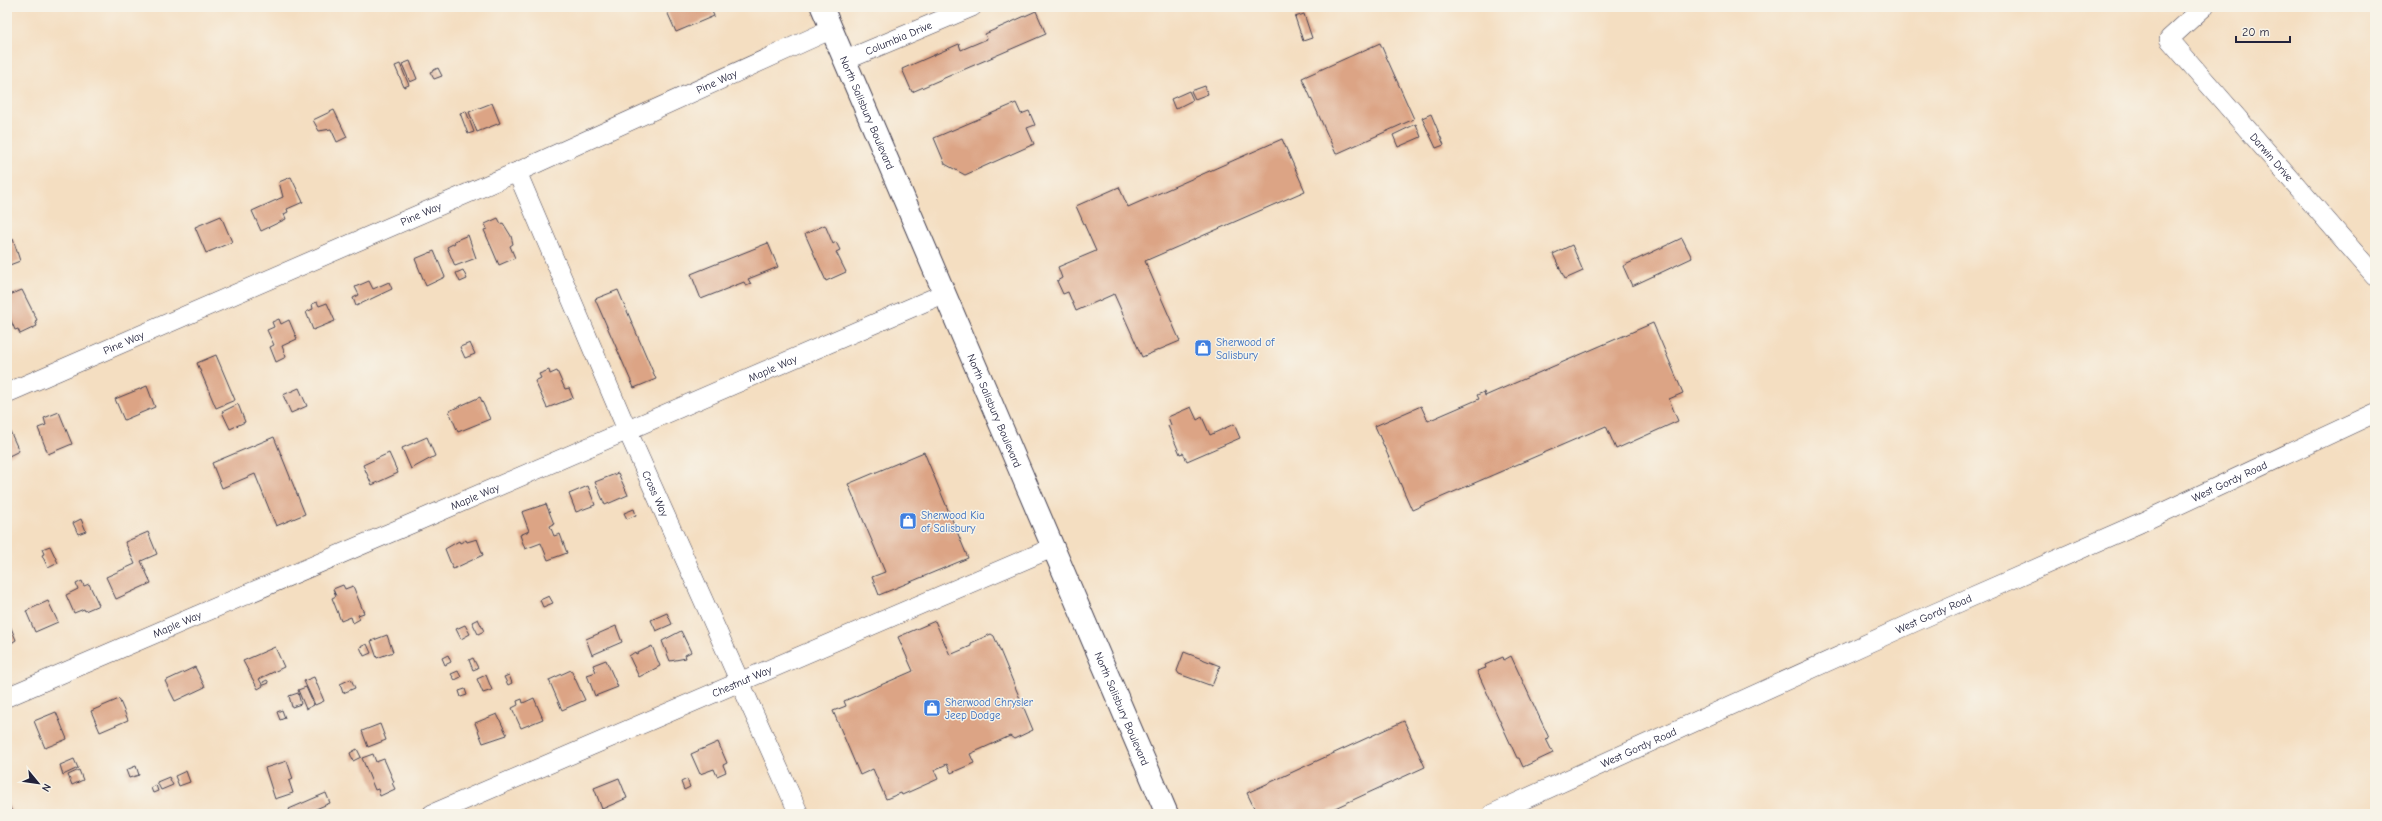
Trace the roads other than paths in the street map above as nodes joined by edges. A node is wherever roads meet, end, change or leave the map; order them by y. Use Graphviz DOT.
graph roads {
  1 [pos="822,7"];
  2 [pos="972,7"];
  3 [pos="2204,7"];
  4 [pos="832,29"];
  5 [pos="846,60"];
  6 [pos="516,172"];
  7 [pos="2375,276"];
  8 [pos="943,294"];
  9 [pos="7,393"];
  10 [pos="2375,413"];
  11 [pos="628,432"];
  12 [pos="1052,548"];
  13 [pos="741,681"];
  14 [pos="7,698"];
  15 [pos="432,814"];
  16 [pos="800,814"];
  17 [pos="1168,814"];
  18 [pos="1492,814"];
  1 -- 4 [label="main road, North Salisbury Boulevard"];
  2 -- 5 [label="street, Columbia Drive"];
  3 -- 7 [label="street, Darwin Drive"];
  4 -- 5 [label="main road, North Salisbury Boulevard"];
  4 -- 6 [label="street, Pine Way"];
  5 -- 8 [label="main road, North Salisbury Boulevard"];
  6 -- 9 [label="street, Pine Way"];
  6 -- 11 [label="street, Cross Way"];
  8 -- 11 [label="street, Maple Way"];
  8 -- 12 [label="main road, North Salisbury Boulevard"];
  10 -- 18 [label="street, West Gordy Road"];
  11 -- 13 [label="street, Cross Way"];
  11 -- 14 [label="street, Maple Way"];
  12 -- 13 [label="street, Chestnut Way"];
  12 -- 17 [label="main road, North Salisbury Boulevard"];
  13 -- 15 [label="street, Chestnut Way"];
  13 -- 16 [label="street, Cross Way"];
}
